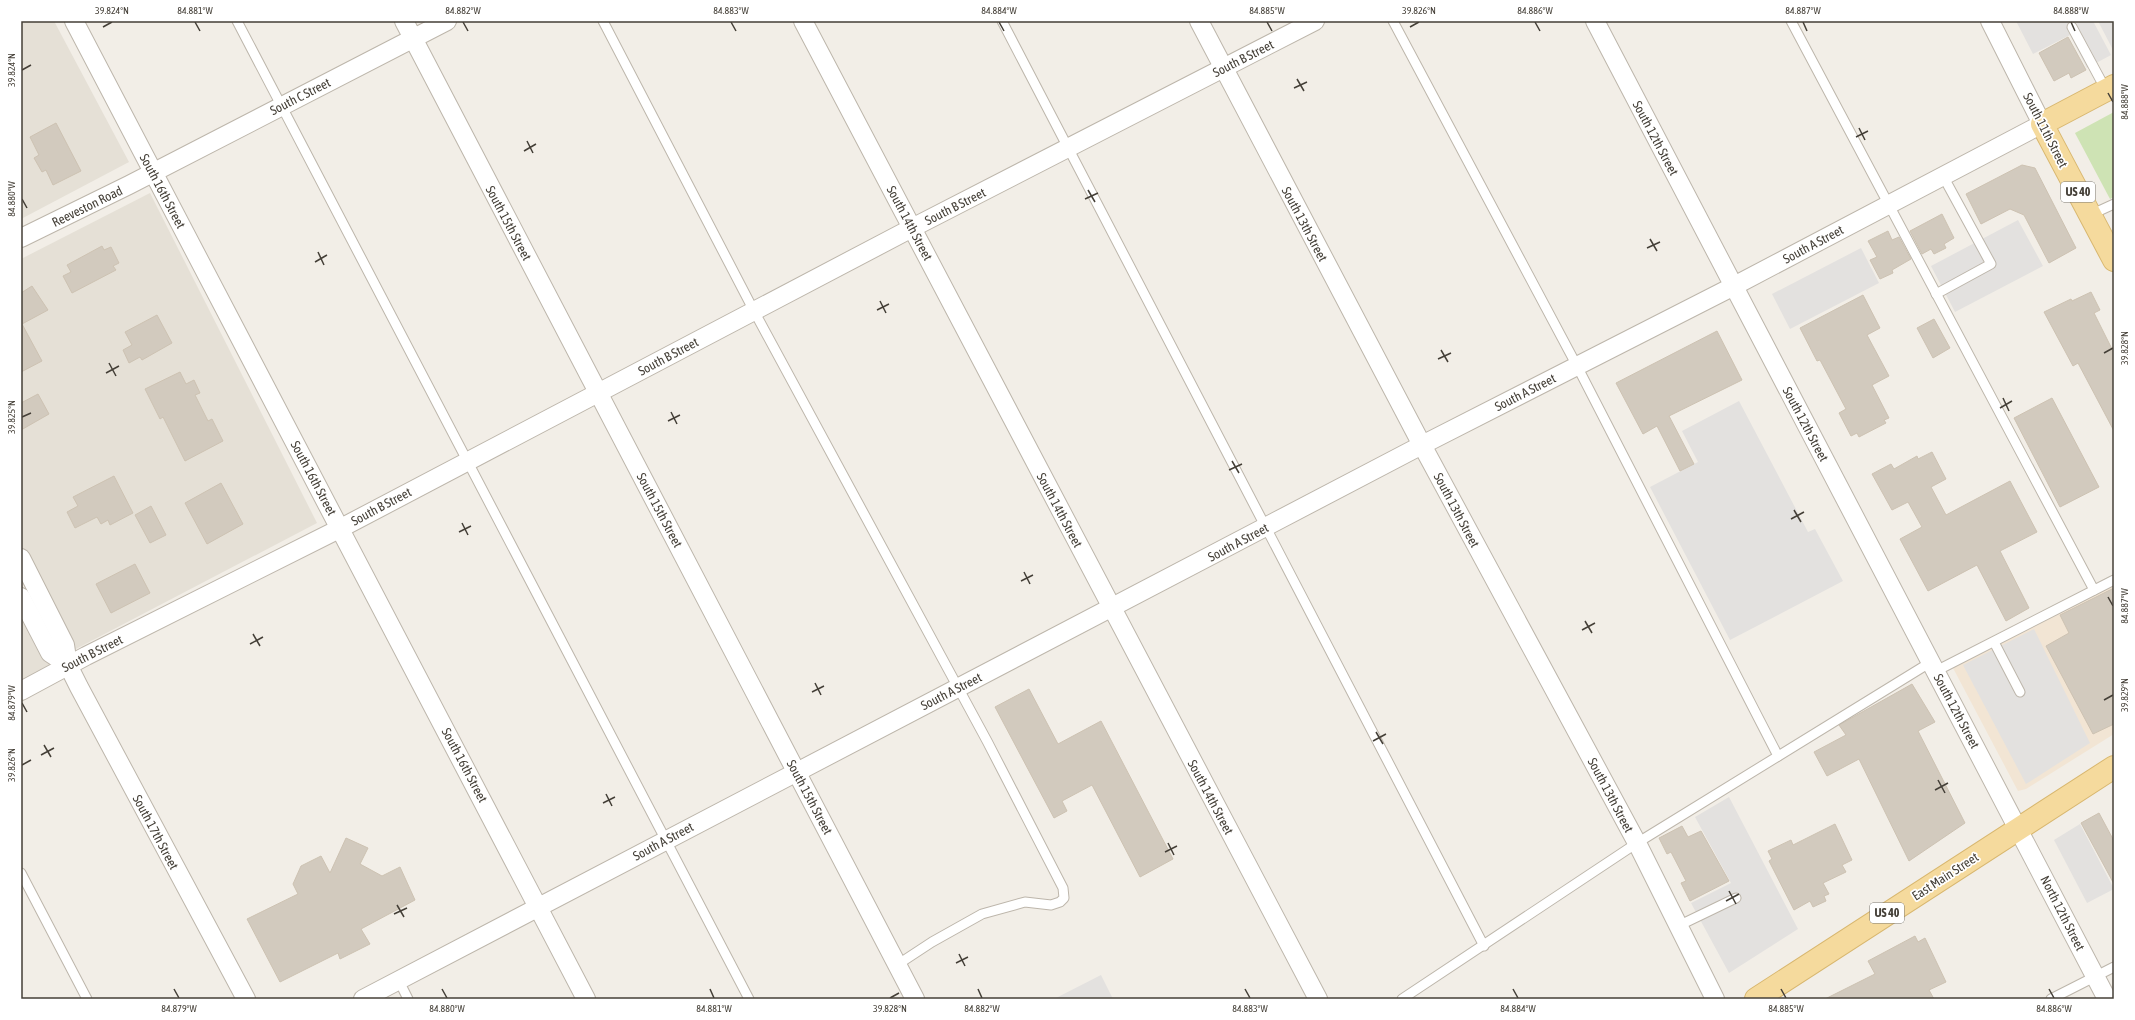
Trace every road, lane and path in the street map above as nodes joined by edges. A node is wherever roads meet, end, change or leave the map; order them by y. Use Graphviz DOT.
graph roads {
  1 [pos="74,21"];
  2 [pos="237,21"];
  3 [pos="404,21"];
  4 [pos="447,21"];
  5 [pos="604,21"];
  6 [pos="803,21"];
  7 [pos="1002,21"];
  8 [pos="1199,21"];
  9 [pos="1315,21"];
  10 [pos="1393,21"];
  11 [pos="1595,21"];
  12 [pos="1791,21"];
  13 [pos="1990,21"];
  14 [pos="2072,27"];
  15 [pos="413,39"];
  16 [pos="1224,68"];
  17 [pos="2110,88"];
  18 [pos="282,106"];
  19 [pos="2042,124"];
  20 [pos="1068,148"];
  21 [pos="153,172"];
  22 [pos="1943,176"];
  23 [pos="1889,204"];
  24 [pos="2114,204"];
  25 [pos="2090,215"];
  26 [pos="912,228"];
  27 [pos="21,238"];
  28 [pos="2114,260"];
  29 [pos="1734,286"];
  30 [pos="1936,294"];
  31 [pos="754,311"];
  32 [pos="1576,366"];
  33 [pos="598,392"];
  34 [pos="1422,445"];
  35 [pos="466,462"];
  36 [pos="1266,527"];
  37 [pos="341,528"];
  38 [pos="21,558"];
  39 [pos="2114,580"];
  40 [pos="2094,590"];
  41 [pos="21,597"];
  42 [pos="1111,608"];
  43 [pos="1994,642"];
  44 [pos="68,665"];
  45 [pos="1934,667"];
  46 [pos="958,688"];
  47 [pos="21,691"];
  48 [pos="2020,692"];
  49 [pos="1778,756"];
  50 [pos="2114,767"];
  51 [pos="796,771"];
  52 [pos="2018,828"];
  53 [pos="665,840"];
  54 [pos="1637,843"];
  55 [pos="21,873"];
  56 [pos="1736,898"];
  57 [pos="538,906"];
  58 [pos="1678,926"];
  59 [pos="1484,946"];
  60 [pos="897,965"];
  61 [pos="2114,967"];
  62 [pos="2096,977"];
  63 [pos="399,981"];
  64 [pos="87,999"];
  65 [pos="246,999"];
  66 [pos="363,999"];
  67 [pos="408,999"];
  68 [pos="586,999"];
  69 [pos="749,999"];
  70 [pos="915,999"];
  71 [pos="1318,999"];
  72 [pos="1402,999"];
  73 [pos="1714,999"];
  74 [pos="1756,999"];
  75 [pos="2051,999"];
  76 [pos="2107,999"];
  1 -- 21 [label="street, South 16th Street"];
  2 -- 18 [label="lane"];
  3 -- 15 [label="street, South 15th Street"];
  4 -- 15 [label="street, South C Street"];
  5 -- 31 [label="lane"];
  6 -- 26 [label="street, South 14th Street"];
  7 -- 20 [label="lane"];
  8 -- 16 [label="street, South 13th Street"];
  9 -- 16 [label="street, South B Street"];
  10 -- 32 [label="lane"];
  11 -- 29 [label="street, South 12th Street"];
  12 -- 23 [label="lane"];
  13 -- 19 [label="street, South 11th Street"];
  14 -- 17 [label="lane"];
  15 -- 18 [label="street, South C Street"];
  15 -- 33 [label="street, South 15th Street"];
  16 -- 20 [label="street, South B Street"];
  16 -- 34 [label="street, South 13th Street"];
  17 -- 19 [label="main road, South A Street"];
  18 -- 21 [label="street, South C Street"];
  18 -- 35 [label="lane"];
  19 -- 22 [label="street, South A Street"];
  19 -- 25 [label="main road, South 11th Street / US 40"];
  20 -- 26 [label="street, South B Street"];
  20 -- 36 [label="lane"];
  21 -- 27 [label="street, Reeveston Road"];
  21 -- 37 [label="street, South 16th Street"];
  22 -- 23 [label="street, South A Street"];
  22 -- 30 [label="lane"];
  23 -- 29 [label="street, South A Street"];
  23 -- 30 [label="lane"];
  24 -- 25 [label="lane"];
  25 -- 28 [label="main road, South 11th Street / US 40"];
  26 -- 31 [label="street, South B Street"];
  26 -- 42 [label="street, South 14th Street"];
  29 -- 32 [label="street, South A Street"];
  29 -- 45 [label="street, South 12th Street"];
  30 -- 40 [label="lane"];
  31 -- 33 [label="street, South B Street"];
  31 -- 46 [label="lane"];
  32 -- 34 [label="street, South A Street"];
  32 -- 49 [label="lane"];
  33 -- 35 [label="street, South B Street"];
  33 -- 51 [label="street, South 15th Street"];
  34 -- 36 [label="street, South A Street"];
  34 -- 54 [label="street, South 13th Street"];
  35 -- 37 [label="street, South B Street"];
  35 -- 53 [label="lane"];
  36 -- 42 [label="street, South A Street"];
  36 -- 59 [label="lane"];
  37 -- 44 [label="street, South B Street"];
  37 -- 57 [label="street, South 16th Street"];
  38 -- 44 [label="street, South 17th Street"];
  39 -- 40 [label="lane"];
  40 -- 43 [label="lane"];
  41 -- 44 [label="street"];
  42 -- 46 [label="street, South A Street"];
  42 -- 71 [label="street, South 14th Street"];
  43 -- 45 [label="lane"];
  43 -- 48 [label="lane"];
  44 -- 47 [label="street, South B Street"];
  44 -- 65 [label="street, South 17th Street"];
  45 -- 49 [label="lane"];
  45 -- 52 [label="street, South 12th Street"];
  46 -- 51 [label="street, South A Street"];
  46 -- 60 [label="lane"];
  49 -- 54 [label="lane"];
  50 -- 52 [label="main road, East Main Street / US 40"];
  51 -- 53 [label="street, South A Street"];
  51 -- 60 [label="street, South 15th Street"];
  52 -- 62 [label="street, North 12th Street"];
  52 -- 74 [label="main road, East Main Street / US 40"];
  53 -- 57 [label="street, South A Street"];
  53 -- 69 [label="lane"];
  54 -- 58 [label="street, South 13th Street"];
  54 -- 59 [label="lane"];
  55 -- 64 [label="lane"];
  56 -- 58 [label="lane"];
  57 -- 63 [label="street, South A Street"];
  57 -- 68 [label="street, South 16th Street"];
  58 -- 73 [label="street, South 13th Street"];
  59 -- 72 [label="lane"];
  60 -- 70 [label="street, South 15th Street"];
  61 -- 62 [label="lane"];
  62 -- 75 [label="lane"];
  62 -- 76 [label="street, North 12th Street"];
  63 -- 66 [label="street, South A Street"];
  63 -- 67 [label="lane"];
}
